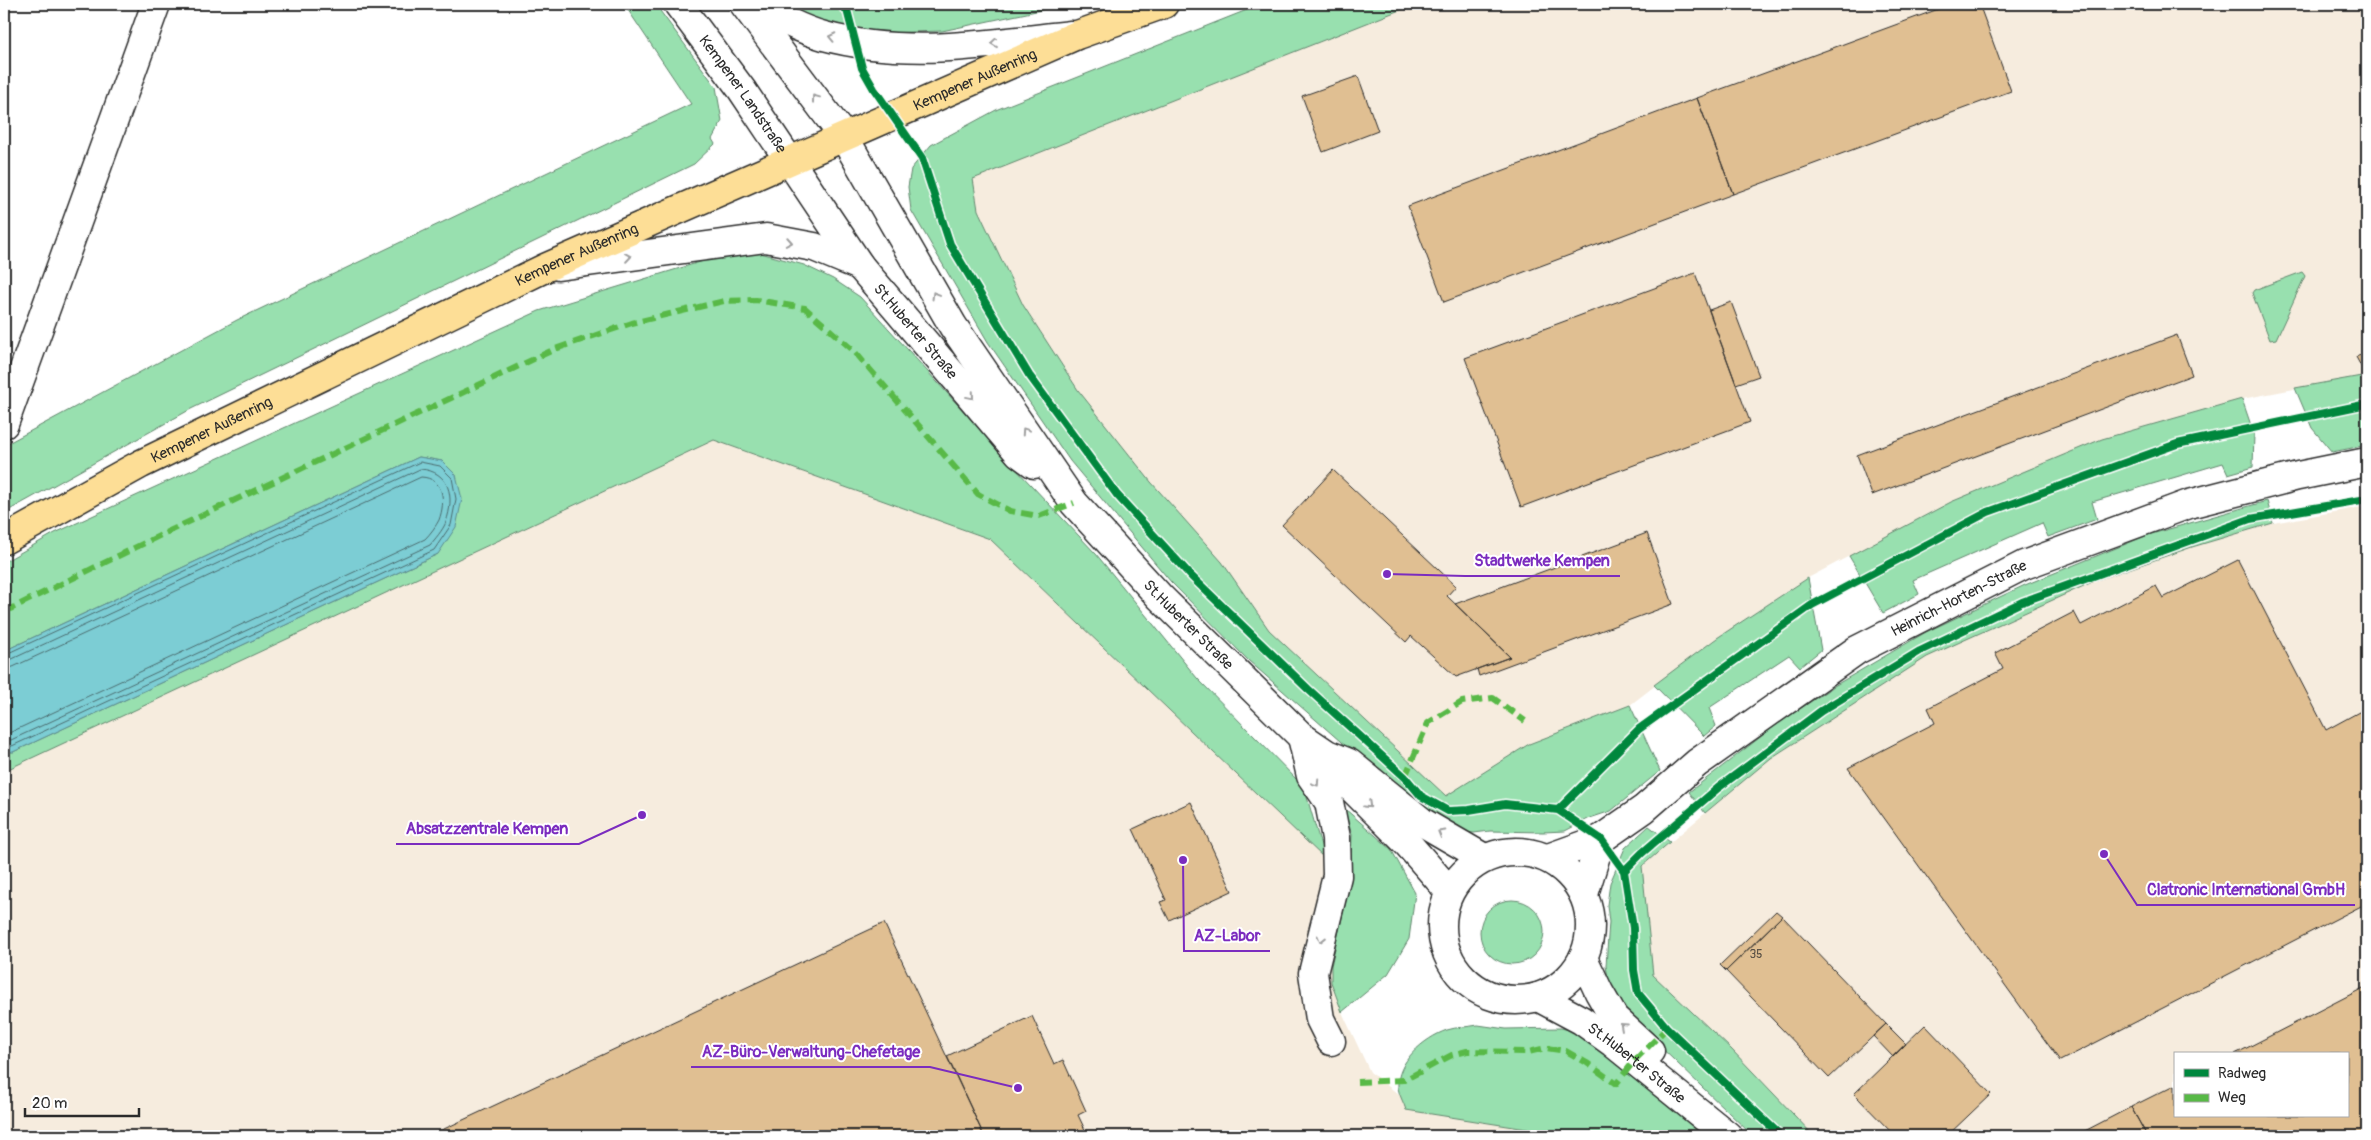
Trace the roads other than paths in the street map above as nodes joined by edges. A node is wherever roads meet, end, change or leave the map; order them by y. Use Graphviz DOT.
graph roads {
  1 [pos="156,4"];
  2 [pos="678,4"];
  3 [pos="744,4"];
  4 [pos="754,4"];
  5 [pos="1164,4"];
  6 [pos="1078,35"];
  7 [pos="844,137"];
  8 [pos="789,161"];
  9 [pos="860,266"];
  10 [pos="545,268"];
  11 [pos="4,424"];
  12 [pos="2367,462"];
  13 [pos="1062,486"];
  14 [pos="4,540"];
  15 [pos="1302,737"];
  16 [pos="1327,754"];
  17 [pos="1601,839"];
  18 [pos="1484,858"];
  19 [pos="1548,858"];
  20 [pos="1449,891"];
  21 [pos="1584,894"];
  22 [pos="1583,958"];
  23 [pos="1538,998"];
  24 [pos="1331,1041"];
  25 [pos="1729,1136"];
  1 -- 11 [label="street"];
  2 -- 8 [label="street, Kempener Landstraße"];
  7 -- 3 [label="street, one-way"];
  6 -- 4 [label="street, one-way"];
  5 -- 6 [label="main road, Kempener Außenring"];
  6 -- 7 [label="main road, Kempener Außenring"];
  7 -- 8 [label="main road, Kempener Außenring"];
  13 -- 7 [label="street, St.Huberter Straße, one-way"];
  8 -- 9 [label="street, St.Huberter Straße"];
  8 -- 10 [label="main road, Kempener Außenring"];
  10 -- 9 [label="street, one-way"];
  9 -- 13 [label="street, St.Huberter Straße, one-way"];
  10 -- 14 [label="main road, Kempener Außenring"];
  12 -- 17 [label="street, Heinrich-Horten-Straße"];
  13 -- 15 [label="street, St.Huberter Straße"];
  15 -- 16 [label="street, St.Huberter Straße"];
  15 -- 24 [label="street, one-way"];
  18 -- 16 [label="street, St.Huberter Straße, one-way"];
  16 -- 20 [label="street, St.Huberter Straße, one-way"];
  17 -- 19 [label="street, Heinrich-Horten-Straße"];
  17 -- 21 [label="street"];
  18 -- 19 [label="street"];
  18 -- 20 [label="street"];
  19 -- 21 [label="street"];
  20 -- 23 [label="street"];
  21 -- 22 [label="street"];
  22 -- 23 [label="street"];
  25 -- 22 [label="street, St.Huberter Straße, one-way"];
  23 -- 25 [label="street, St.Huberter Straße"];
}
